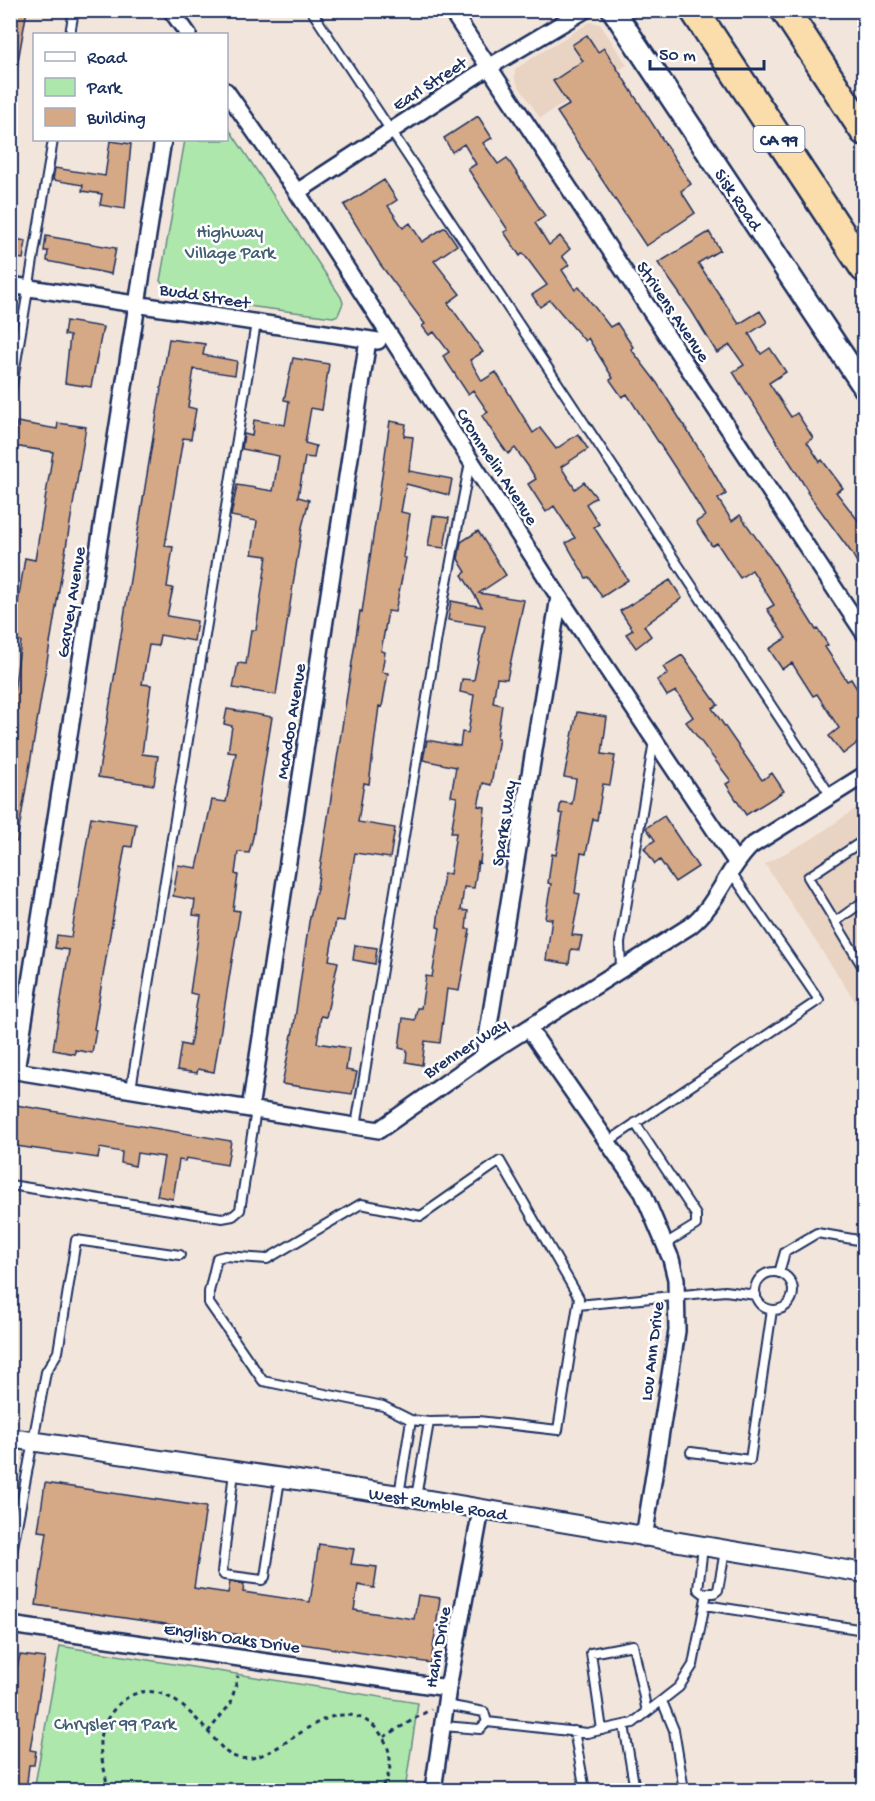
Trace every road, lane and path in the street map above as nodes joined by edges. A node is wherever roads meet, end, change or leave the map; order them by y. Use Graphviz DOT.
graph roads {
  1 [pos="74,10"];
  2 [pos="171,10"];
  3 [pos="311,10"];
  4 [pos="451,10"];
  5 [pos="585,10"];
  6 [pos="613,10"];
  7 [pos="694,10"];
  8 [pos="785,10"];
  9 [pos="183,32"];
  10 [pos="70,33"];
  11 [pos="489,67"];
  12 [pos="228,94"];
  13 [pos="391,131"];
  14 [pos="864,131"];
  15 [pos="53,141"];
  16 [pos="163,141"];
  17 [pos="297,192"];
  18 [pos="864,268"];
  19 [pos="10,285"];
  20 [pos="28,288"];
  21 [pos="136,304"];
  22 [pos="256,323"];
  23 [pos="368,340"];
  24 [pos="394,343"];
  25 [pos="864,387"];
  26 [pos="10,398"];
  27 [pos="471,459"];
  28 [pos="559,597"];
  29 [pos="864,633"];
  30 [pos="654,738"];
  31 [pos="864,775"];
  32 [pos="831,796"];
  33 [pos="864,840"];
  34 [pos="734,867"];
  35 [pos="864,901"];
  36 [pos="835,922"];
  37 [pos="621,968"];
  38 [pos="864,969"];
  39 [pos="529,1029"];
  40 [pos="484,1056"];
  41 [pos="14,1070"];
  42 [pos="131,1089"];
  43 [pos="253,1109"];
  44 [pos="635,1123"];
  45 [pos="356,1126"];
  46 [pos="609,1141"];
  47 [pos="10,1185"];
  48 [pos="864,1242"];
  49 [pos="665,1244"];
  50 [pos="180,1255"];
  51 [pos="779,1273"];
  52 [pos="678,1295"];
  53 [pos="756,1295"];
  54 [pos="578,1305"];
  55 [pos="772,1310"];
  56 [pos="411,1420"];
  57 [pos="429,1422"];
  58 [pos="10,1438"];
  59 [pos="33,1441"];
  60 [pos="691,1452"];
  61 [pos="234,1472"];
  62 [pos="280,1479"];
  63 [pos="407,1497"];
  64 [pos="481,1510"];
  65 [pos="644,1538"];
  66 [pos="702,1547"];
  67 [pos="725,1551"];
  68 [pos="10,1563"];
  69 [pos="864,1573"];
  70 [pos="707,1593"];
  71 [pos="705,1605"];
  72 [pos="10,1625"];
  73 [pos="864,1630"];
  74 [pos="238,1676"];
  75 [pos="448,1688"];
  76 [pos="662,1701"];
  77 [pos="446,1705"];
  78 [pos="431,1709"];
  79 [pos="648,1712"];
  80 [pos="487,1722"];
  81 [pos="624,1725"];
  82 [pos="443,1726"];
  83 [pos="602,1730"];
  84 [pos="574,1731"];
  85 [pos="208,1732"];
  86 [pos="384,1737"];
  87 [pos="107,1791"];
  88 [pos="379,1791"];
  89 [pos="433,1791"];
  90 [pos="585,1791"];
  91 [pos="635,1791"];
  92 [pos="684,1791"];
  1 -- 10 [label="lane"];
  2 -- 9 [label="street"];
  3 -- 13 [label="lane"];
  4 -- 11 [label="street, Strivens Avenue"];
  5 -- 11 [label="street, Earl Street"];
  6 -- 25 [label="main road, Sisk Road"];
  7 -- 18 [label="highway, CA 99"];
  8 -- 14 [label="highway"];
  11 -- 13 [label="street, Earl Street"];
  11 -- 29 [label="street, Strivens Avenue"];
  12 -- 17 [label="street, Crommelin Avenue"];
  13 -- 17 [label="street, Earl Street"];
  13 -- 32 [label="lane"];
  15 -- 20 [label="lane"];
  16 -- 21 [label="street, Garvey Avenue"];
  17 -- 24 [label="street, Crommelin Avenue"];
  19 -- 20 [label="street, Budd Street"];
  20 -- 21 [label="street, Budd Street"];
  20 -- 26 [label="lane"];
  21 -- 22 [label="street, Budd Street"];
  21 -- 41 [label="street, Garvey Avenue"];
  22 -- 23 [label="street, Budd Street"];
  22 -- 42 [label="lane"];
  23 -- 24 [label="street, Budd Street"];
  23 -- 43 [label="street, McAdoo Avenue"];
  24 -- 27 [label="street, Crommelin Avenue"];
  27 -- 28 [label="street, Crommelin Avenue"];
  27 -- 45 [label="lane"];
  28 -- 30 [label="street, Crommelin Avenue"];
  28 -- 40 [label="street, Sparks Way"];
  30 -- 34 [label="street, Crommelin Avenue"];
  30 -- 37 [label="lane"];
  31 -- 32 [label="street, Brenner Way"];
  32 -- 34 [label="street, Brenner Way"];
  33 -- 36 [label="lane"];
  34 -- 37 [label="street, Brenner Way"];
  34 -- 44 [label="lane"];
  35 -- 36 [label="lane"];
  36 -- 38 [label="lane"];
  37 -- 39 [label="street, Brenner Way"];
  39 -- 40 [label="street, Brenner Way"];
  39 -- 46 [label="street, Lou Ann Drive"];
  40 -- 45 [label="street, Brenner Way"];
  41 -- 42 [label="street, Brenner Way"];
  42 -- 43 [label="street, Brenner Way"];
  43 -- 45 [label="street, Brenner Way"];
  43 -- 47 [label="lane"];
  44 -- 46 [label="lane"];
  44 -- 49 [label="lane"];
  46 -- 49 [label="street, Lou Ann Drive"];
  48 -- 51 [label="lane"];
  49 -- 52 [label="street, Lou Ann Drive"];
  50 -- 59 [label="lane"];
  51 -- 53 [label="lane"];
  51 -- 55 [label="lane"];
  52 -- 53 [label="lane"];
  52 -- 54 [label="lane"];
  52 -- 65 [label="street, Lou Ann Drive"];
  53 -- 55 [label="lane"];
  54 -- 56 [label="lane"];
  54 -- 57 [label="lane"];
  55 -- 60 [label="lane"];
  56 -- 57 [label="lane"];
  56 -- 63 [label="lane"];
  57 -- 63 [label="lane"];
  58 -- 59 [label="street, West Rumble Road"];
  59 -- 61 [label="street, West Rumble Road"];
  59 -- 68 [label="lane"];
  61 -- 62 [label="street, West Rumble Road"];
  61 -- 62 [label="lane"];
  62 -- 63 [label="street, West Rumble Road"];
  63 -- 64 [label="street, West Rumble Road"];
  64 -- 65 [label="street, West Rumble Road"];
  64 -- 75 [label="street, Hahn Drive"];
  65 -- 66 [label="street, West Rumble Road"];
  66 -- 67 [label="street, West Rumble Road"];
  66 -- 70 [label="lane"];
  67 -- 69 [label="street, West Rumble Road"];
  67 -- 70 [label="lane"];
  70 -- 71 [label="lane"];
  71 -- 73 [label="lane"];
  71 -- 76 [label="lane"];
  72 -- 75 [label="street, English Oaks Drive"];
  74 -- 85 [label="path"];
  75 -- 77 [label="street, Hahn Drive"];
  76 -- 79 [label="lane"];
  76 -- 92 [label="lane"];
  77 -- 80 [label="lane"];
  77 -- 82 [label="street, Hahn Drive"];
  78 -- 86 [label="path"];
  79 -- 81 [label="lane"];
  79 -- 83 [label="lane"];
  80 -- 82 [label="lane"];
  80 -- 84 [label="lane"];
  81 -- 83 [label="lane"];
  81 -- 91 [label="lane"];
  82 -- 89 [label="street, Hahn Drive"];
  83 -- 84 [label="lane"];
  84 -- 90 [label="lane"];
  85 -- 86 [label="path"];
  85 -- 87 [label="path"];
  86 -- 88 [label="path"];
}
